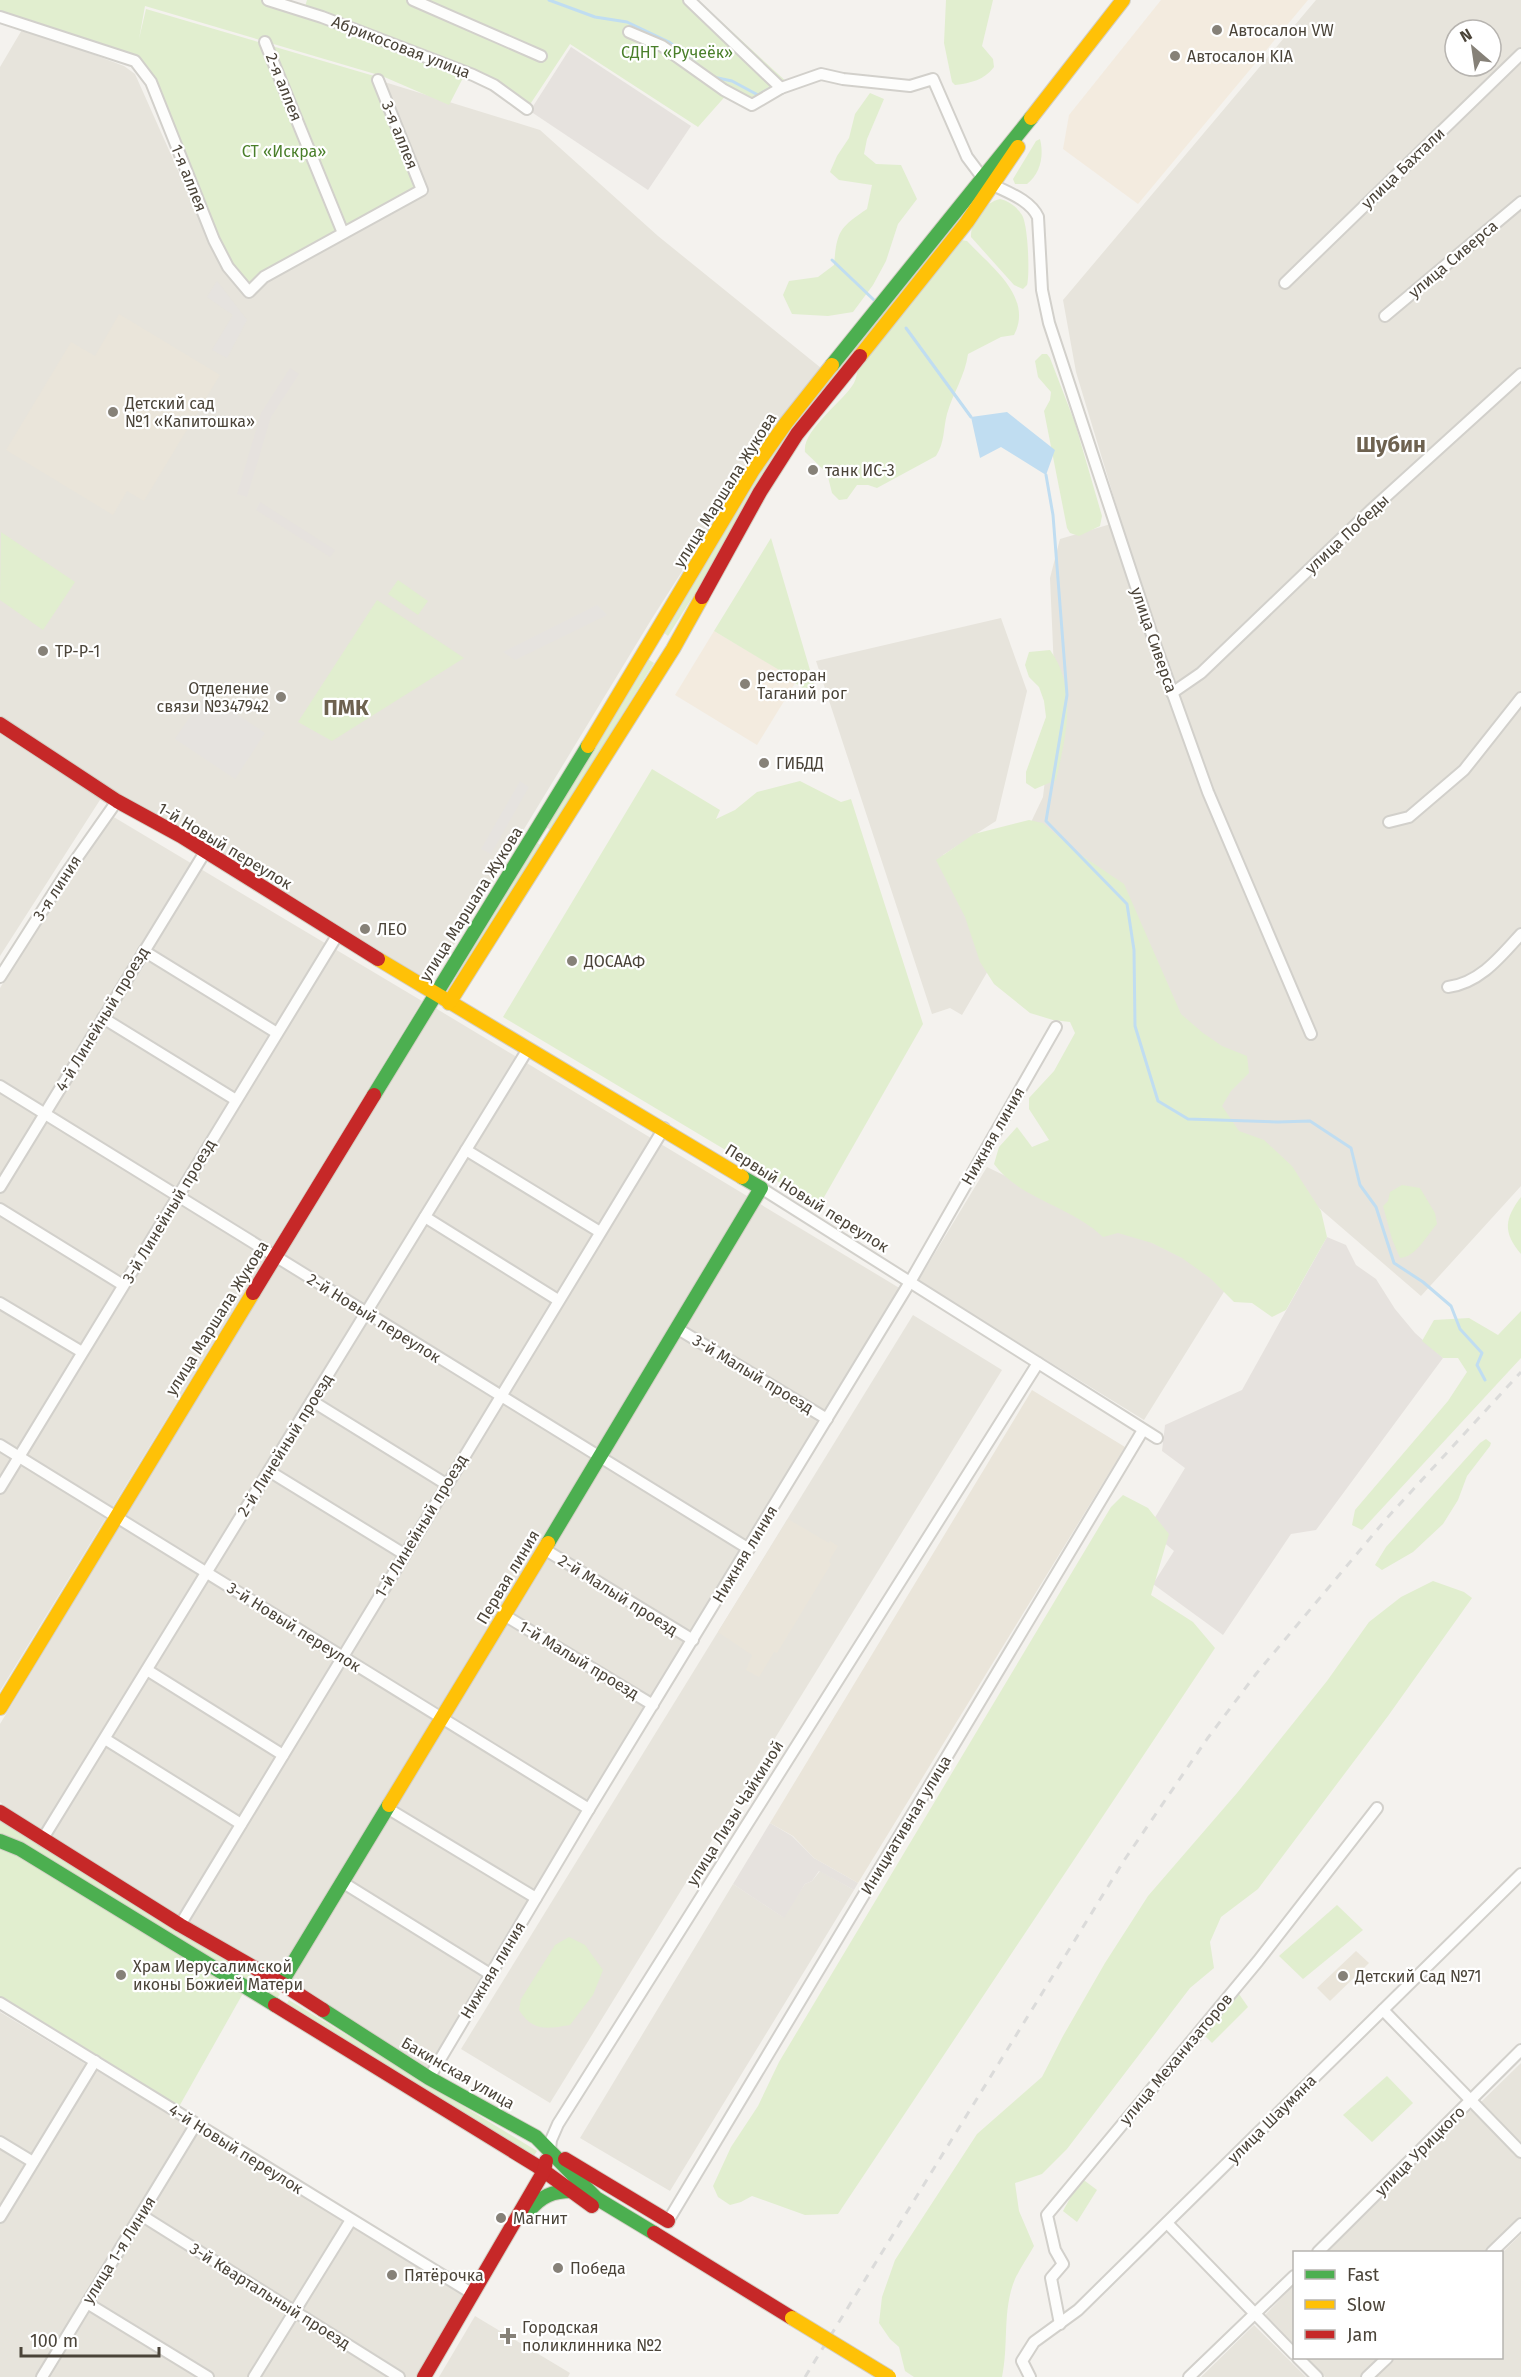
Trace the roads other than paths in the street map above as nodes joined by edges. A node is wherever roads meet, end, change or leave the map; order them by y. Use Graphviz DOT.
graph roads {
  1 [pos="268,0"];
  2 [pos="313,0"];
  3 [pos="412,0"];
  4 [pos="688,0"];
  5 [pos="1123,0"];
  6 [pos="1132,0"];
  7 [pos="310,13"];
  8 [pos="0,17"];
  9 [pos="629,32"];
  10 [pos="265,42"];
  11 [pos="1521,54"];
  12 [pos="541,56"];
  13 [pos="378,80"];
  14 [pos="781,88"];
  15 [pos="527,109"];
  16 [pos="1012,147"];
  17 [pos="987,181"];
  18 [pos="1521,202"];
  19 [pos="343,233"];
  20 [pos="1285,283"];
  21 [pos="1384,316"];
  22 [pos="1521,374"];
  23 [pos="654,638"];
  24 [pos="673,649"];
  25 [pos="1172,693"];
  26 [pos="1521,698"];
  27 [pos="0,724"];
  28 [pos="117,801"];
  29 [pos="1389,822"];
  30 [pos="536,830"];
  31 [pos="552,841"];
  32 [pos="205,852"];
  33 [pos="338,934"];
  34 [pos="1521,934"];
  35 [pos="144,951"];
  36 [pos="0,977"];
  37 [pos="1448,987"];
  38 [pos="435,994"];
  39 [pos="449,1002"];
  40 [pos="103,1018"];
  41 [pos="1056,1027"];
  42 [pos="277,1033"];
  43 [pos="1311,1034"];
  44 [pos="528,1049"];
  45 [pos="0,1086"];
  46 [pos="236,1100"];
  47 [pos="45,1113"];
  48 [pos="664,1128"];
  49 [pos="466,1150"];
  50 [pos="0,1187"];
  51 [pos="761,1188"];
  52 [pos="178,1196"];
  53 [pos="0,1209"];
  54 [pos="425,1217"];
  55 [pos="600,1232"];
  56 [pos="274,1256"];
  57 [pos="910,1282"];
  58 [pos="123,1285"];
  59 [pos="558,1300"];
  60 [pos="0,1303"];
  61 [pos="366,1313"];
  62 [pos="678,1329"];
  63 [pos="82,1352"];
  64 [pos="1038,1363"];
  65 [pos="500,1395"];
  66 [pos="312,1401"];
  67 [pos="827,1419"];
  68 [pos="1143,1430"];
  69 [pos="1157,1438"];
  70 [pos="0,1445"];
  71 [pos="19,1457"];
  72 [pos="600,1457"];
  73 [pos="269,1471"];
  74 [pos="446,1484"];
  75 [pos="0,1488"];
  76 [pos="115,1516"];
  77 [pos="544,1549"];
  78 [pos="749,1549"];
  79 [pos="404,1554"];
  80 [pos="206,1573"];
  81 [pos="504,1615"];
  82 [pos="693,1640"];
  83 [pos="342,1657"];
  84 [pos="147,1670"];
  85 [pos="653,1705"];
  86 [pos="0,1707"];
  87 [pos="441,1718"];
  88 [pos="105,1739"];
  89 [pos="283,1755"];
  90 [pos="387,1808"];
  91 [pos="1377,1808"];
  92 [pos="589,1809"];
  93 [pos="0,1812"];
  94 [pos="241,1824"];
  95 [pos="42,1840"];
  96 [pos="0,1841"];
  97 [pos="1521,1874"];
  98 [pos="342,1882"];
  99 [pos="536,1898"];
  100 [pos="180,1925"];
  101 [pos="490,1974"];
  102 [pos="281,1983"];
  103 [pos="0,2003"];
  104 [pos="1383,2010"];
  105 [pos="1521,2050"];
  106 [pos="95,2061"];
  107 [pos="429,2078"];
  108 [pos="1471,2100"];
  109 [pos="196,2124"];
  110 [pos="0,2142"];
  111 [pos="550,2149"];
  112 [pos="1521,2152"];
  113 [pos="33,2162"];
  114 [pos="544,2171"];
  115 [pos="583,2189"];
  116 [pos="141,2215"];
  117 [pos="0,2217"];
  118 [pos="351,2220"];
  119 [pos="668,2221"];
  120 [pos="1167,2223"];
  121 [pos="1521,2224"];
  122 [pos="1320,2251"];
  123 [pos="1494,2251"];
  124 [pos="1293,2277"];
  125 [pos="475,2291"];
  126 [pos="87,2303"];
  127 [pos="295,2312"];
  128 [pos="1256,2315"];
  129 [pos="790,2322"];
  130 [pos="1060,2324"];
  131 [pos="1293,2353"];
  132 [pos="1299,2359"];
  133 [pos="1385,2359"];
  134 [pos="42,2377"];
  135 [pos="208,2377"];
  136 [pos="254,2377"];
  137 [pos="399,2377"];
  138 [pos="424,2377"];
  139 [pos="871,2377"];
  140 [pos="889,2377"];
  141 [pos="1030,2377"];
  142 [pos="1190,2377"];
  143 [pos="1317,2377"];
  144 [pos="1367,2377"];
  1 -- 7 [label="street, Абрикосовая улица"];
  2 -- 7 [label="street"];
  3 -- 12 [label="street"];
  4 -- 14 [label="street"];
  5 -- 16 [label="main road"];
  6 -- 16 [label="main road"];
  7 -- 15 [label="street, Абрикосовая улица"];
  8 -- 19 [label="street, 1-я аллея"];
  9 -- 14 [label="street"];
  10 -- 19 [label="street, 2-я аллея"];
  11 -- 20 [label="street, улица Бахтали"];
  13 -- 19 [label="street, 3-я аллея"];
  14 -- 17 [label="street"];
  16 -- 17 [label="main road, улица Маршала Жукова"];
  17 -- 23 [label="main road, улица Маршала Жукова"];
  17 -- 24 [label="main road, улица Маршала Жукова"];
  17 -- 25 [label="street, улица Сиверса"];
  18 -- 21 [label="street, улица Сиверса"];
  22 -- 25 [label="street, улица Победы"];
  23 -- 24 [label="main road"];
  23 -- 30 [label="main road, улица Маршала Жукова"];
  24 -- 31 [label="main road, улица Маршала Жукова"];
  25 -- 43 [label="street, улица Сиверса"];
  26 -- 29 [label="street"];
  27 -- 28 [label="main road, 1-й Новый переулок"];
  28 -- 32 [label="main road, 1-й Новый переулок"];
  28 -- 36 [label="street, 3-я линия"];
  30 -- 31 [label="main road"];
  30 -- 38 [label="main road, улица Маршала Жукова"];
  31 -- 39 [label="main road, улица Маршала Жукова"];
  32 -- 33 [label="main road, 1-й Новый переулок"];
  32 -- 35 [label="street, 4-й Линейный проезд"];
  33 -- 38 [label="main road, 1-й Новый переулок"];
  33 -- 42 [label="street, 3-й Линейный проезд"];
  34 -- 37 [label="street"];
  35 -- 40 [label="street, 4-й Линейный проезд"];
  35 -- 42 [label="street"];
  38 -- 39 [label="main road, Первый Новый переулок"];
  38 -- 56 [label="main road, улица Маршала Жукова"];
  39 -- 44 [label="main road, Первый Новый переулок"];
  40 -- 46 [label="street"];
  40 -- 47 [label="street, 4-й Линейный проезд"];
  41 -- 57 [label="street, Нижняя линия"];
  42 -- 46 [label="street, 3-й Линейный проезд"];
  44 -- 48 [label="main road, Первый Новый переулок"];
  44 -- 49 [label="street, 2-й Линейный проезд"];
  45 -- 47 [label="street, 2-й Новый переулок"];
  46 -- 52 [label="street, 3-й Линейный проезд"];
  47 -- 50 [label="street, 4-й Линейный проезд"];
  47 -- 52 [label="street, 2-й Новый переулок"];
  48 -- 51 [label="main road, Первый Новый переулок"];
  48 -- 55 [label="street, 1-й Линейный проезд"];
  49 -- 54 [label="street, 2-й Линейный проезд"];
  49 -- 55 [label="street"];
  51 -- 57 [label="street, Первый Новый переулок"];
  51 -- 62 [label="main road, Первая линия"];
  52 -- 56 [label="street, 2-й Новый переулок"];
  52 -- 58 [label="street, 3-й Линейный проезд"];
  53 -- 58 [label="street"];
  54 -- 59 [label="street"];
  54 -- 61 [label="street, 2-й Линейный проезд"];
  55 -- 59 [label="street, 1-й Линейный проезд"];
  56 -- 61 [label="street, 2-й Новый переулок"];
  56 -- 76 [label="main road, улица Маршала Жукова"];
  57 -- 64 [label="street, Первый Новый переулок"];
  57 -- 67 [label="street, Нижняя линия"];
  58 -- 63 [label="street, 3-й Линейный проезд"];
  59 -- 65 [label="street, 1-й Линейный проезд"];
  60 -- 63 [label="street"];
  61 -- 65 [label="street, 2-й Новый переулок"];
  61 -- 66 [label="street, 2-й Линейный проезд"];
  62 -- 67 [label="street, 3-й Малый проезд"];
  62 -- 72 [label="main road, Первая линия"];
  63 -- 71 [label="street, 3-й Линейный проезд"];
  64 -- 68 [label="street, Первый Новый переулок"];
  64 -- 111 [label="street, улица Лизы Чайкиной"];
  65 -- 72 [label="street, 2-й Новый переулок"];
  65 -- 74 [label="street, 1-й Линейный проезд"];
  66 -- 73 [label="street, 2-й Линейный проезд"];
  66 -- 74 [label="street"];
  67 -- 78 [label="street, Нижняя линия"];
  68 -- 69 [label="street, Первый Новый переулок"];
  68 -- 119 [label="street, Инициативная улица"];
  70 -- 71 [label="street, 3-й Новый переулок"];
  71 -- 75 [label="street, 3-й Линейный проезд"];
  71 -- 76 [label="street, 3-й Новый переулок"];
  72 -- 77 [label="main road, Первая линия"];
  72 -- 78 [label="street, 2-й Новый переулок"];
  73 -- 79 [label="street"];
  73 -- 80 [label="street, 2-й Линейный проезд"];
  74 -- 79 [label="street, 1-й Линейный проезд"];
  76 -- 80 [label="street, 3-й Новый переулок"];
  76 -- 86 [label="main road, улица Маршала Жукова"];
  77 -- 81 [label="main road, Первая линия"];
  77 -- 82 [label="street, 2-й Малый проезд"];
  78 -- 82 [label="street, Нижняя линия"];
  79 -- 83 [label="street, 1-й Линейный проезд"];
  80 -- 83 [label="street, 3-й Новый переулок"];
  80 -- 84 [label="street, 2-й Линейный проезд"];
  81 -- 85 [label="street, 1-й Малый проезд"];
  81 -- 87 [label="main road, Первая линия"];
  82 -- 85 [label="street, Нижняя линия"];
  83 -- 87 [label="street, 3-й Новый переулок"];
  83 -- 89 [label="street, 1-й Линейный проезд"];
  84 -- 88 [label="street, 2-й Линейный проезд"];
  84 -- 89 [label="street"];
  85 -- 92 [label="street, Нижняя линия"];
  87 -- 90 [label="main road, Первая линия"];
  87 -- 92 [label="street, 3-й Новый переулок"];
  88 -- 94 [label="street"];
  88 -- 95 [label="street, 2-й Линейный проезд"];
  89 -- 94 [label="street, 1-й Линейный проезд"];
  90 -- 98 [label="main road, Первая линия"];
  90 -- 99 [label="street"];
  91 -- 130 [label="street, улица Механизаторов"];
  92 -- 99 [label="street, Нижняя линия"];
  93 -- 95 [label="main road, Бакинская улица"];
  94 -- 100 [label="street, 1-й Линейный проезд"];
  95 -- 100 [label="main road, Бакинская улица"];
  96 -- 114 [label="main road, Бакинская улица"];
  97 -- 104 [label="street, улица Шаумяна"];
  98 -- 101 [label="street"];
  98 -- 102 [label="main road, Первая линия"];
  99 -- 101 [label="street, Нижняя линия"];
  100 -- 102 [label="main road, Бакинская улица"];
  101 -- 107 [label="street, Нижняя линия"];
  102 -- 107 [label="main road, Бакинская улица"];
  103 -- 106 [label="street, 4-й Новый переулок"];
  104 -- 108 [label="street"];
  104 -- 120 [label="street, улица Шаумяна"];
  105 -- 108 [label="street, улица Урицкого"];
  106 -- 109 [label="street, 4-й Новый переулок"];
  106 -- 113 [label="street"];
  107 -- 111 [label="main road, Бакинская улица"];
  108 -- 112 [label="street"];
  108 -- 122 [label="street, улица Урицкого"];
  109 -- 116 [label="street, улица 1-я Линия"];
  109 -- 118 [label="street, 4-й Новый переулок"];
  110 -- 113 [label="street"];
  111 -- 114 [label="main road, улица Лизы Чайкиной"];
  111 -- 115 [label="main road, Бакинская улица"];
  113 -- 117 [label="street"];
  114 -- 115 [label="main road, Бакинская улица"];
  114 -- 125 [label="main road, улица Лизы Чайкиной"];
  115 -- 119 [label="main road"];
  115 -- 125 [label="main road, улица Лизы Чайкиной"];
  115 -- 129 [label="main road, Бакинская улица"];
  116 -- 126 [label="street, улица 1-я Линия"];
  116 -- 127 [label="street, 3-й Квартальный проезд"];
  118 -- 125 [label="street, 4-й Новый переулок"];
  118 -- 127 [label="street"];
  120 -- 128 [label="street"];
  120 -- 130 [label="street, улица Шаумяна"];
  121 -- 123 [label="street"];
  124 -- 128 [label="street"];
  125 -- 138 [label="main road, улица Лизы Чайкиной"];
  126 -- 134 [label="street, улица 1-я Линия"];
  126 -- 135 [label="street"];
  127 -- 136 [label="street"];
  127 -- 137 [label="street, 3-й Квартальный проезд"];
  128 -- 131 [label="street"];
  128 -- 142 [label="street"];
  129 -- 139 [label="main road, Бакинская улица"];
  129 -- 140 [label="main road, Бакинская улица, bridge"];
  130 -- 141 [label="street, улица Шаумяна"];
  132 -- 143 [label="street"];
  133 -- 144 [label="street"];
}
